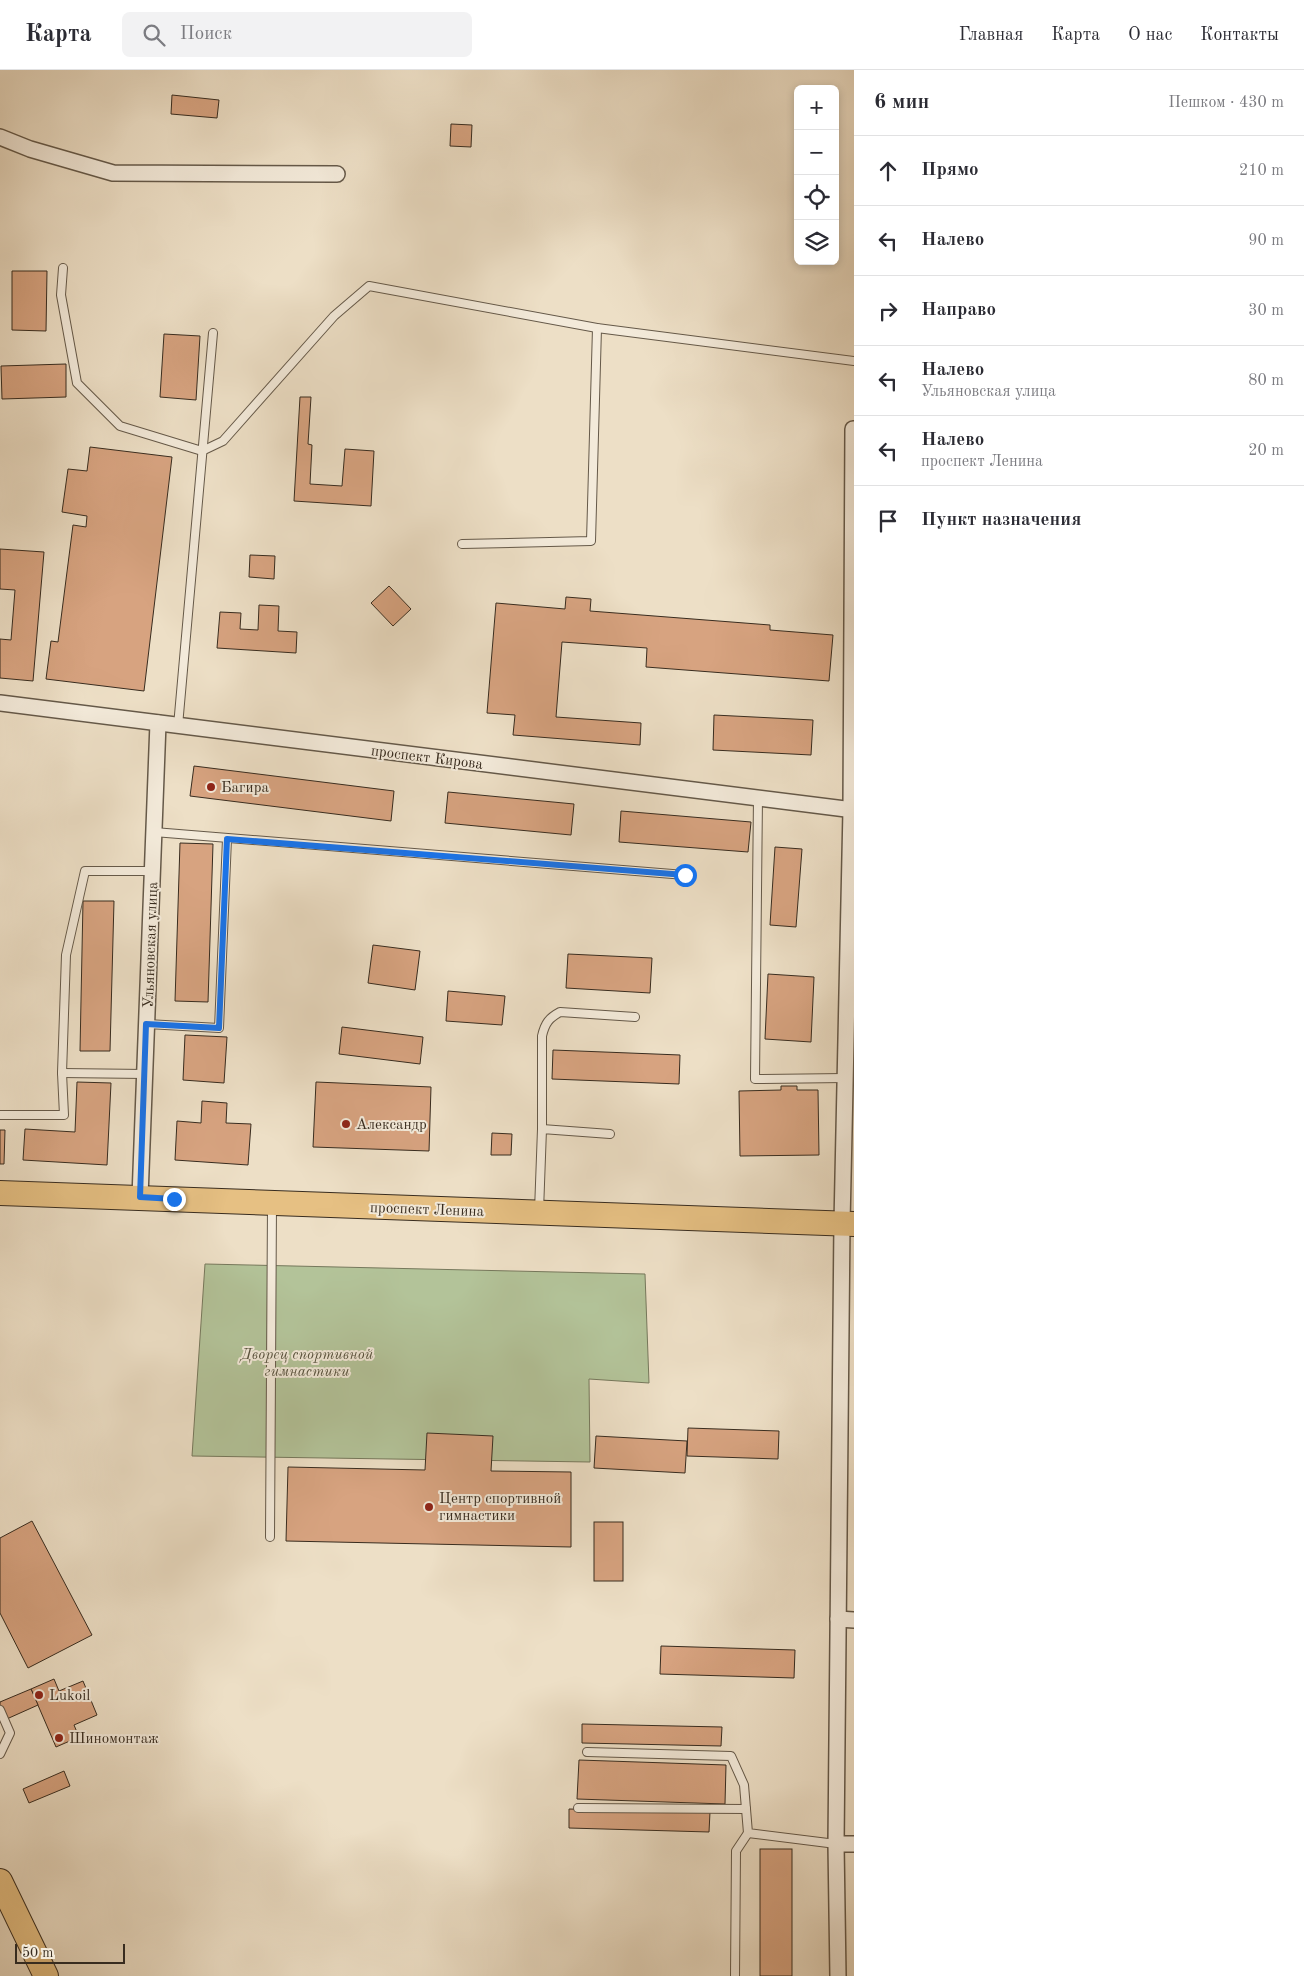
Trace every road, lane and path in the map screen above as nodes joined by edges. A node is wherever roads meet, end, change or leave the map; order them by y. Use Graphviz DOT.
graph roads {
  1 [pos="0,137"];
  2 [pos="336,174"];
  3 [pos="63,268"];
  4 [pos="598,328"];
  5 [pos="213,333"];
  6 [pos="854,362"];
  7 [pos="853,424"];
  8 [pos="202,452"];
  9 [pos="462,544"];
  10 [pos="0,703"];
  11 [pos="158,723"];
  12 [pos="178,726"];
  13 [pos="758,797"];
  14 [pos="853,810"];
  15 [pos="154,832"];
  16 [pos="227,839"];
  17 [pos="152,871"];
  18 [pos="685,875"];
  19 [pos="851,934"];
  20 [pos="635,1017"];
  21 [pos="146,1024"];
  22 [pos="62,1073"];
  23 [pos="145,1074"];
  24 [pos="845,1078"];
  25 [pos="0,1115"];
  26 [pos="542,1129"];
  27 [pos="610,1134"];
  28 [pos="0,1193"];
  29 [pos="140,1197"];
  30 [pos="272,1203"];
  31 [pos="539,1213"];
  32 [pos="848,1224"];
  33 [pos="270,1537"];
  34 [pos="838,1619"];
  35 [pos="854,1620"];
  36 [pos="0,1710"];
  37 [pos="586,1752"];
  38 [pos="0,1754"];
  39 [pos="578,1808"];
  40 [pos="746,1809"];
  41 [pos="748,1833"];
  42 [pos="836,1844"];
  43 [pos="854,1844"];
  44 [pos="0,1881"];
  45 [pos="46,1976"];
  46 [pos="735,1976"];
  47 [pos="838,1976"];
  1 -- 2 [label="street"];
  3 -- 8 [label="lane"];
  4 -- 6 [label="lane"];
  4 -- 8 [label="lane"];
  4 -- 9 [label="lane"];
  5 -- 8 [label="lane"];
  7 -- 14 [label="street"];
  8 -- 12 [label="lane"];
  10 -- 11 [label="street, проспект Кирова"];
  11 -- 12 [label="street, проспект Кирова"];
  11 -- 15 [label="street, Ульяновская улица"];
  12 -- 13 [label="street, проспект Кирова"];
  13 -- 14 [label="street, проспект Кирова"];
  13 -- 24 [label="lane"];
  14 -- 19 [label="street"];
  15 -- 16 [label="lane"];
  15 -- 17 [label="street, Ульяновская улица"];
  16 -- 18 [label="lane"];
  16 -- 21 [label="lane"];
  17 -- 21 [label="street, Ульяновская улица"];
  17 -- 22 [label="lane"];
  19 -- 24 [label="street"];
  20 -- 26 [label="lane"];
  21 -- 23 [label="street, Ульяновская улица"];
  22 -- 23 [label="lane"];
  22 -- 25 [label="lane"];
  23 -- 29 [label="street, Ульяновская улица"];
  24 -- 32 [label="street"];
  26 -- 27 [label="lane"];
  26 -- 31 [label="lane"];
  28 -- 29 [label="main road, проспект Ленина"];
  29 -- 30 [label="main road, проспект Ленина"];
  30 -- 31 [label="main road, проспект Ленина"];
  30 -- 33 [label="lane"];
  31 -- 32 [label="main road, проспект Ленина"];
  32 -- 34 [label="street"];
  34 -- 35 [label="street"];
  34 -- 42 [label="street"];
  36 -- 38 [label="lane"];
  37 -- 40 [label="lane"];
  39 -- 40 [label="lane"];
  40 -- 41 [label="lane"];
  41 -- 42 [label="lane"];
  41 -- 46 [label="lane"];
  42 -- 43 [label="street"];
  42 -- 47 [label="street"];
  44 -- 45 [label="main road"];
}
